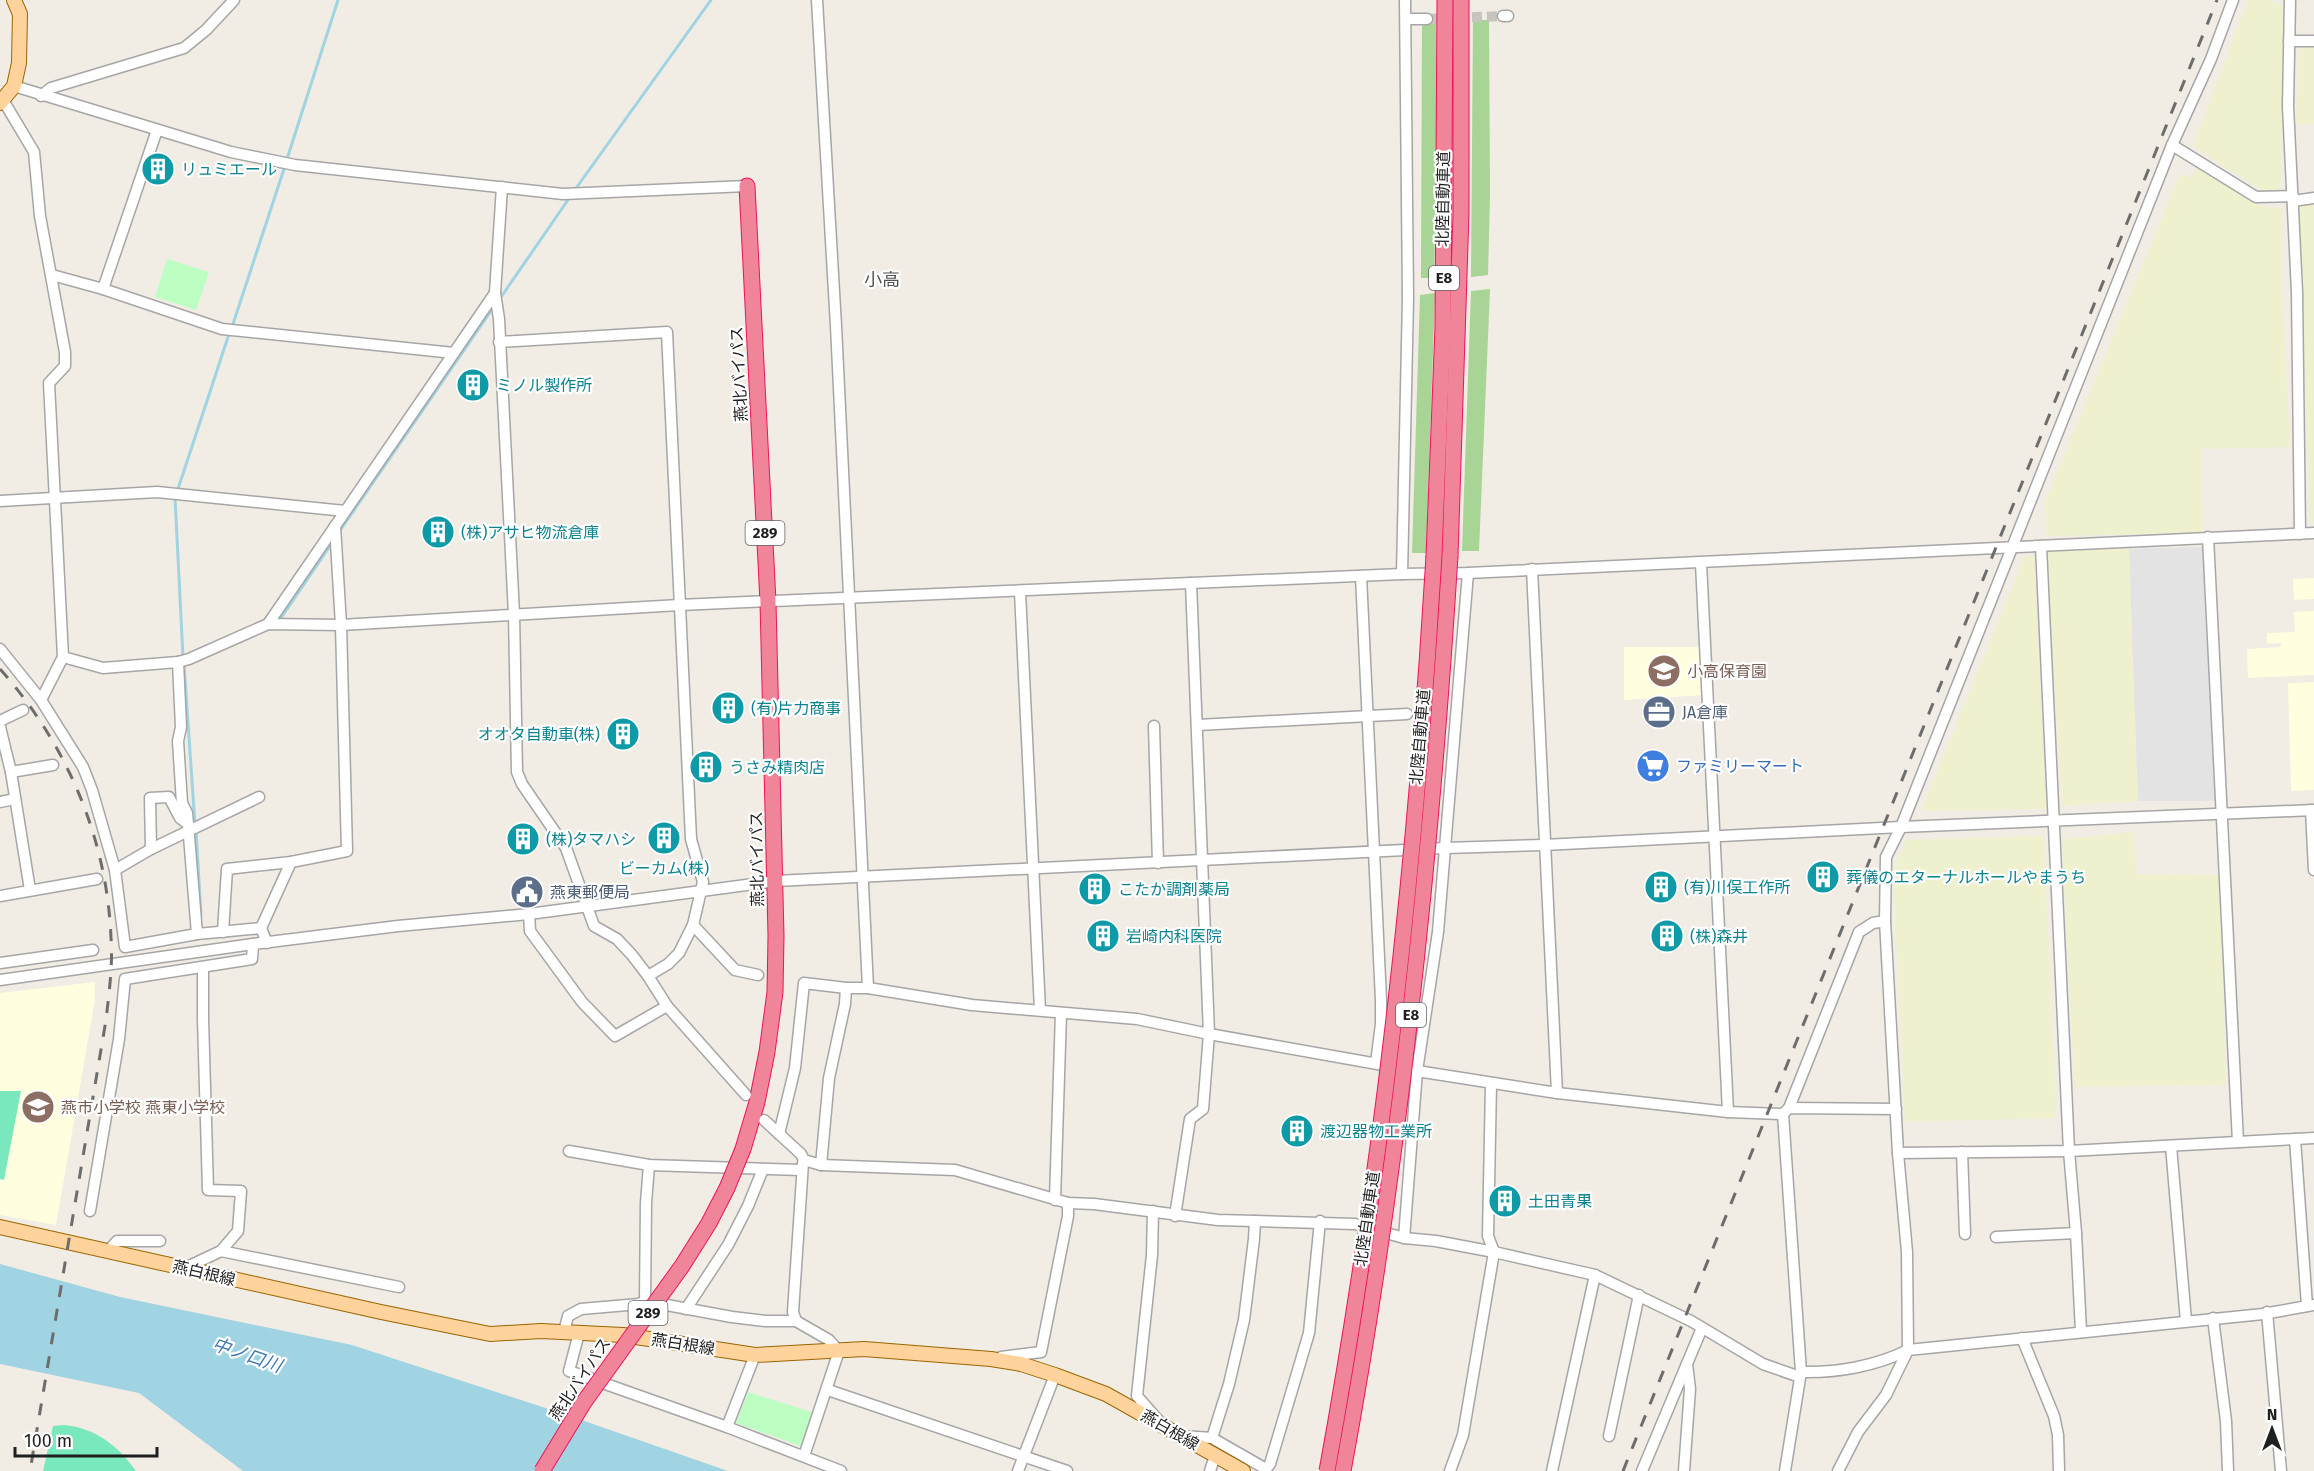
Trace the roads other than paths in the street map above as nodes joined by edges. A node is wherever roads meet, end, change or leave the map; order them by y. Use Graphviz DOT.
graph roads {
  1 [pos="16,0"];
  2 [pos="234,0"];
  3 [pos="817,0"];
  4 [pos="1405,0"];
  5 [pos="1445,0"];
  6 [pos="1461,0"];
  7 [pos="2233,0"];
  8 [pos="2290,0"];
  9 [pos="1427,19"];
  10 [pos="1406,20"];
  11 [pos="2289,41"];
  12 [pos="2314,41"];
  13 [pos="14,86"];
  14 [pos="41,96"];
  15 [pos="1,101"];
  16 [pos="157,130"];
  17 [pos="2172,145"];
  18 [pos="747,186"];
  19 [pos="502,187"];
  20 [pos="2293,198"];
  21 [pos="2314,198"];
  22 [pos="52,275"];
  23 [pos="103,289"];
  24 [pos="495,293"];
  25 [pos="499,342"];
  26 [pos="454,353"];
  27 [pos="54,499"];
  28 [pos="0,501"];
  29 [pos="345,511"];
  30 [pos="335,526"];
  31 [pos="2314,533"];
  32 [pos="2300,534"];
  33 [pos="2208,537"];
  34 [pos="2041,546"];
  35 [pos="2012,548"];
  36 [pos="1701,562"];
  37 [pos="1532,569"];
  38 [pos="1467,573"];
  39 [pos="1402,574"];
  40 [pos="1361,576"];
  41 [pos="1191,584"];
  42 [pos="1020,592"];
  43 [pos="850,599"];
  44 [pos="768,602"];
  45 [pos="679,605"];
  46 [pos="514,614"];
  47 [pos="268,624"];
  48 [pos="341,625"];
  49 [pos="0,649"];
  50 [pos="63,657"];
  51 [pos="178,662"];
  52 [pos="41,700"];
  53 [pos="23,710"];
  54 [pos="1407,714"];
  55 [pos="1369,717"];
  56 [pos="0,721"];
  57 [pos="1198,725"];
  58 [pos="1155,726"];
  59 [pos="0,727"];
  60 [pos="52,765"];
  61 [pos="11,772"];
  62 [pos="259,797"];
  63 [pos="15,799"];
  64 [pos="0,802"];
  65 [pos="2313,810"];
  66 [pos="2222,814"];
  67 [pos="2053,822"];
  68 [pos="1901,827"];
  69 [pos="189,828"];
  70 [pos="1714,837"];
  71 [pos="1544,845"];
  72 [pos="1445,848"];
  73 [pos="151,849"];
  74 [pos="1373,852"];
  75 [pos="1203,861"];
  76 [pos="291,862"];
  77 [pos="1158,862"];
  78 [pos="1034,868"];
  79 [pos="2314,870"];
  80 [pos="114,875"];
  81 [pos="864,876"];
  82 [pos="97,879"];
  83 [pos="776,881"];
  84 [pos="30,890"];
  85 [pos="702,891"];
  86 [pos="0,896"];
  87 [pos="585,906"];
  88 [pos="529,914"];
  89 [pos="1886,921"];
  90 [pos="693,925"];
  91 [pos="261,928"];
  92 [pos="223,932"];
  93 [pos="197,934"];
  94 [pos="267,943"];
  95 [pos="253,944"];
  96 [pos="93,950"];
  97 [pos="0,963"];
  98 [pos="203,968"];
  99 [pos="758,975"];
  100 [pos="648,976"];
  101 [pos="0,980"];
  102 [pos="846,988"];
  103 [pos="868,988"];
  104 [pos="667,1006"];
  105 [pos="1040,1010"];
  106 [pos="1061,1013"];
  107 [pos="1209,1034"];
  108 [pos="1376,1064"];
  109 [pos="1417,1071"];
  110 [pos="1491,1084"];
  111 [pos="1557,1094"];
  112 [pos="746,1095"];
  113 [pos="1896,1109"];
  114 [pos="1786,1111"];
  115 [pos="1728,1112"];
  116 [pos="764,1120"];
  117 [pos="779,1134"];
  118 [pos="2314,1138"];
  119 [pos="2295,1139"];
  120 [pos="2238,1142"];
  121 [pos="2171,1146"];
  122 [pos="569,1151"];
  123 [pos="2068,1151"];
  124 [pos="1962,1152"];
  125 [pos="1898,1153"];
  126 [pos="649,1165"];
  127 [pos="803,1165"];
  128 [pos="821,1166"];
  129 [pos="763,1169"];
  130 [pos="1055,1200"];
  131 [pos="1068,1203"];
  132 [pos="90,1211"];
  133 [pos="1153,1211"];
  134 [pos="1175,1216"];
  135 [pos="1255,1221"];
  136 [pos="1320,1221"];
  137 [pos="0,1227"];
  138 [pos="2076,1233"];
  139 [pos="1965,1234"];
  140 [pos="1996,1237"];
  141 [pos="1404,1239"];
  142 [pos="160,1240"];
  143 [pos="109,1250"];
  144 [pos="220,1251"];
  145 [pos="1494,1252"];
  146 [pos="185,1268"];
  147 [pos="1595,1275"];
  148 [pos="399,1287"];
  149 [pos="1639,1295"];
  150 [pos="645,1301"];
  151 [pos="2310,1306"];
  152 [pos="686,1309"];
  153 [pos="2267,1312"];
  154 [pos="2213,1318"];
  155 [pos="796,1321"];
  156 [pos="2186,1321"];
  157 [pos="1702,1328"];
  158 [pos="2081,1331"];
  159 [pos="564,1332"];
  160 [pos="579,1333"];
  161 [pos="2022,1338"];
  162 [pos="1908,1350"];
  163 [pos="839,1351"];
  164 [pos="755,1355"];
  165 [pos="991,1359"];
  166 [pos="1687,1364"];
  167 [pos="1801,1374"];
  168 [pos="1055,1375"];
  169 [pos="828,1390"];
  170 [pos="1162,1425"];
  171 [pos="727,1428"];
  172 [pos="1179,1436"];
  173 [pos="1609,1436"];
  174 [pos="1212,1438"];
  175 [pos="804,1456"];
  176 [pos="1024,1456"];
  177 [pos="1215,1456"];
  178 [pos="542,1471"];
  179 [pos="841,1471"];
  180 [pos="1018,1471"];
  181 [pos="1067,1471"];
  182 [pos="1210,1471"];
  183 [pos="1243,1471"];
  184 [pos="1327,1471"];
  185 [pos="1343,1471"];
  186 [pos="1450,1471"];
  187 [pos="1552,1471"];
  188 [pos="1642,1471"];
  189 [pos="1684,1471"];
  190 [pos="1785,1471"];
  191 [pos="1838,1471"];
  192 [pos="2059,1471"];
  193 [pos="2228,1471"];
  194 [pos="2280,1471"];
  1 -- 13 [label="main road"];
  2 -- 14 [label="street"];
  3 -- 43 [label="street"];
  4 -- 10 [label="street"];
  5 -- 184 [label="highway, 北陸自動車道 / E8, bridge"];
  6 -- 185 [label="highway, 北陸自動車道 / E8, bridge"];
  7 -- 17 [label="street"];
  8 -- 11 [label="street"];
  9 -- 10 [label="street"];
  10 -- 39 [label="street"];
  11 -- 12 [label="street"];
  11 -- 20 [label="street"];
  13 -- 14 [label="street"];
  13 -- 15 [label="main road"];
  14 -- 16 [label="street"];
  15 -- 22 [label="street"];
  16 -- 19 [label="street"];
  16 -- 23 [label="street"];
  17 -- 20 [label="street"];
  17 -- 35 [label="street"];
  18 -- 19 [label="street"];
  18 -- 44 [label="highway, 燕北バイパス / 289"];
  19 -- 24 [label="street"];
  20 -- 21 [label="street"];
  20 -- 32 [label="street"];
  22 -- 23 [label="street"];
  22 -- 27 [label="street"];
  23 -- 26 [label="street"];
  24 -- 25 [label="street"];
  24 -- 26 [label="street"];
  25 -- 45 [label="street"];
  25 -- 46 [label="street"];
  26 -- 29 [label="street"];
  27 -- 28 [label="street"];
  27 -- 29 [label="street"];
  27 -- 50 [label="street"];
  29 -- 30 [label="street"];
  30 -- 47 [label="street"];
  30 -- 48 [label="street"];
  31 -- 32 [label="street"];
  32 -- 33 [label="street"];
  33 -- 34 [label="street"];
  33 -- 66 [label="street"];
  34 -- 35 [label="street"];
  34 -- 67 [label="street"];
  35 -- 36 [label="street"];
  35 -- 68 [label="street"];
  36 -- 37 [label="street"];
  36 -- 70 [label="street"];
  37 -- 38 [label="street"];
  37 -- 71 [label="street"];
  38 -- 39 [label="street"];
  38 -- 72 [label="street"];
  39 -- 40 [label="street"];
  40 -- 41 [label="street"];
  40 -- 55 [label="street"];
  41 -- 42 [label="street"];
  41 -- 57 [label="street"];
  42 -- 43 [label="street"];
  42 -- 78 [label="street"];
  43 -- 44 [label="street"];
  43 -- 81 [label="street"];
  44 -- 45 [label="street"];
  44 -- 83 [label="highway, 燕北バイパス / 289"];
  45 -- 46 [label="street"];
  45 -- 85 [label="street"];
  46 -- 48 [label="street"];
  46 -- 87 [label="street"];
  47 -- 48 [label="street"];
  47 -- 51 [label="street"];
  48 -- 76 [label="street"];
  49 -- 52 [label="street"];
  50 -- 51 [label="street"];
  50 -- 52 [label="street"];
  51 -- 69 [label="street"];
  52 -- 80 [label="street"];
  53 -- 56 [label="street"];
  54 -- 55 [label="street"];
  55 -- 57 [label="street"];
  55 -- 74 [label="street"];
  57 -- 75 [label="street"];
  58 -- 77 [label="street"];
  59 -- 61 [label="street"];
  60 -- 61 [label="street"];
  61 -- 63 [label="street"];
  62 -- 69 [label="street"];
  63 -- 64 [label="street"];
  63 -- 84 [label="street"];
  65 -- 66 [label="street"];
  65 -- 79 [label="street"];
  66 -- 67 [label="street"];
  66 -- 120 [label="street"];
  67 -- 68 [label="street"];
  67 -- 123 [label="street"];
  68 -- 70 [label="street"];
  68 -- 89 [label="street"];
  69 -- 73 [label="street"];
  69 -- 73 [label="street"];
  69 -- 93 [label="street"];
  70 -- 71 [label="street"];
  70 -- 115 [label="street"];
  71 -- 72 [label="street"];
  71 -- 111 [label="street"];
  72 -- 74 [label="street"];
  72 -- 109 [label="street"];
  73 -- 80 [label="street"];
  74 -- 75 [label="street"];
  74 -- 108 [label="street"];
  75 -- 77 [label="street"];
  75 -- 107 [label="street"];
  76 -- 91 [label="street"];
  76 -- 92 [label="street"];
  77 -- 78 [label="street"];
  78 -- 81 [label="street"];
  78 -- 105 [label="street"];
  80 -- 93 [label="street"];
  81 -- 83 [label="street"];
  81 -- 103 [label="street"];
  82 -- 84 [label="street"];
  83 -- 85 [label="street"];
  83 -- 178 [label="highway, 燕北バイパス / 289, bridge"];
  84 -- 86 [label="street"];
  85 -- 87 [label="street"];
  85 -- 90 [label="street"];
  87 -- 88 [label="street"];
  87 -- 100 [label="street"];
  88 -- 94 [label="street"];
  88 -- 104 [label="street"];
  89 -- 113 [label="street"];
  89 -- 114 [label="street"];
  90 -- 99 [label="street"];
  90 -- 100 [label="street"];
  91 -- 92 [label="street"];
  91 -- 94 [label="street"];
  92 -- 93 [label="street"];
  94 -- 95 [label="street"];
  95 -- 98 [label="street"];
  95 -- 101 [label="street"];
  96 -- 97 [label="street"];
  98 -- 132 [label="street"];
  98 -- 144 [label="street"];
  100 -- 104 [label="street"];
  102 -- 103 [label="street"];
  102 -- 117 [label="street"];
  102 -- 128 [label="street"];
  103 -- 105 [label="street"];
  104 -- 112 [label="street"];
  105 -- 106 [label="street"];
  106 -- 107 [label="street"];
  106 -- 130 [label="street"];
  107 -- 108 [label="street"];
  107 -- 134 [label="street"];
  108 -- 109 [label="street"];
  109 -- 110 [label="street"];
  109 -- 141 [label="street"];
  110 -- 111 [label="street"];
  110 -- 145 [label="street"];
  111 -- 115 [label="street"];
  113 -- 114 [label="street"];
  113 -- 125 [label="street"];
  114 -- 115 [label="street"];
  114 -- 167 [label="street"];
  116 -- 117 [label="street"];
  117 -- 127 [label="street"];
  118 -- 119 [label="street"];
  119 -- 120 [label="street"];
  119 -- 151 [label="street"];
  120 -- 121 [label="street"];
  121 -- 123 [label="street"];
  121 -- 156 [label="street"];
  122 -- 126 [label="street"];
  123 -- 124 [label="street"];
  123 -- 138 [label="street"];
  124 -- 125 [label="street"];
  124 -- 139 [label="street"];
  125 -- 162 [label="street"];
  126 -- 129 [label="street"];
  126 -- 150 [label="street"];
  127 -- 128 [label="street"];
  127 -- 129 [label="street"];
  127 -- 155 [label="street"];
  128 -- 130 [label="street"];
  129 -- 152 [label="street"];
  130 -- 131 [label="street"];
  131 -- 133 [label="street"];
  131 -- 165 [label="street"];
  133 -- 134 [label="street"];
  133 -- 170 [label="street"];
  134 -- 135 [label="street"];
  135 -- 136 [label="street"];
  135 -- 174 [label="street"];
  136 -- 141 [label="street"];
  136 -- 174 [label="street"];
  137 -- 143 [label="main road, 燕白根線"];
  138 -- 140 [label="street"];
  138 -- 158 [label="street"];
  141 -- 145 [label="street"];
  142 -- 143 [label="street"];
  143 -- 146 [label="main road, 燕白根線"];
  144 -- 146 [label="street"];
  144 -- 148 [label="street"];
  145 -- 147 [label="street"];
  145 -- 186 [label="street"];
  146 -- 159 [label="main road, 燕白根線"];
  147 -- 149 [label="street"];
  147 -- 187 [label="street"];
  149 -- 157 [label="street"];
  149 -- 173 [label="street"];
  150 -- 152 [label="street"];
  150 -- 159 [label="street"];
  151 -- 153 [label="street"];
  152 -- 155 [label="street"];
  153 -- 154 [label="street"];
  153 -- 194 [label="street"];
  154 -- 156 [label="street"];
  154 -- 193 [label="street"];
  155 -- 163 [label="street"];
  156 -- 158 [label="street"];
  157 -- 166 [label="street"];
  157 -- 167 [label="street"];
  158 -- 161 [label="street"];
  159 -- 160 [label="main road, 燕白根線"];
  160 -- 164 [label="main road, 燕白根線"];
  160 -- 171 [label="street"];
  161 -- 162 [label="street"];
  161 -- 192 [label="street"];
  162 -- 167 [label="street"];
  162 -- 191 [label="street"];
  163 -- 164 [label="main road, 燕白根線"];
  163 -- 165 [label="main road, 燕白根線"];
  163 -- 169 [label="street"];
  164 -- 171 [label="street"];
  165 -- 168 [label="main road, 燕白根線"];
  166 -- 188 [label="street"];
  166 -- 189 [label="street"];
  167 -- 190 [label="street"];
  168 -- 170 [label="main road, 燕白根線"];
  168 -- 176 [label="street"];
  169 -- 175 [label="street"];
  169 -- 176 [label="street"];
  170 -- 172 [label="main road, 燕白根線"];
  171 -- 175 [label="street"];
  172 -- 174 [label="street"];
  172 -- 177 [label="main road, 燕白根線"];
  175 -- 179 [label="street"];
  176 -- 180 [label="street"];
  176 -- 181 [label="street"];
  177 -- 182 [label="street"];
  177 -- 183 [label="main road, 燕白根線"];
}
